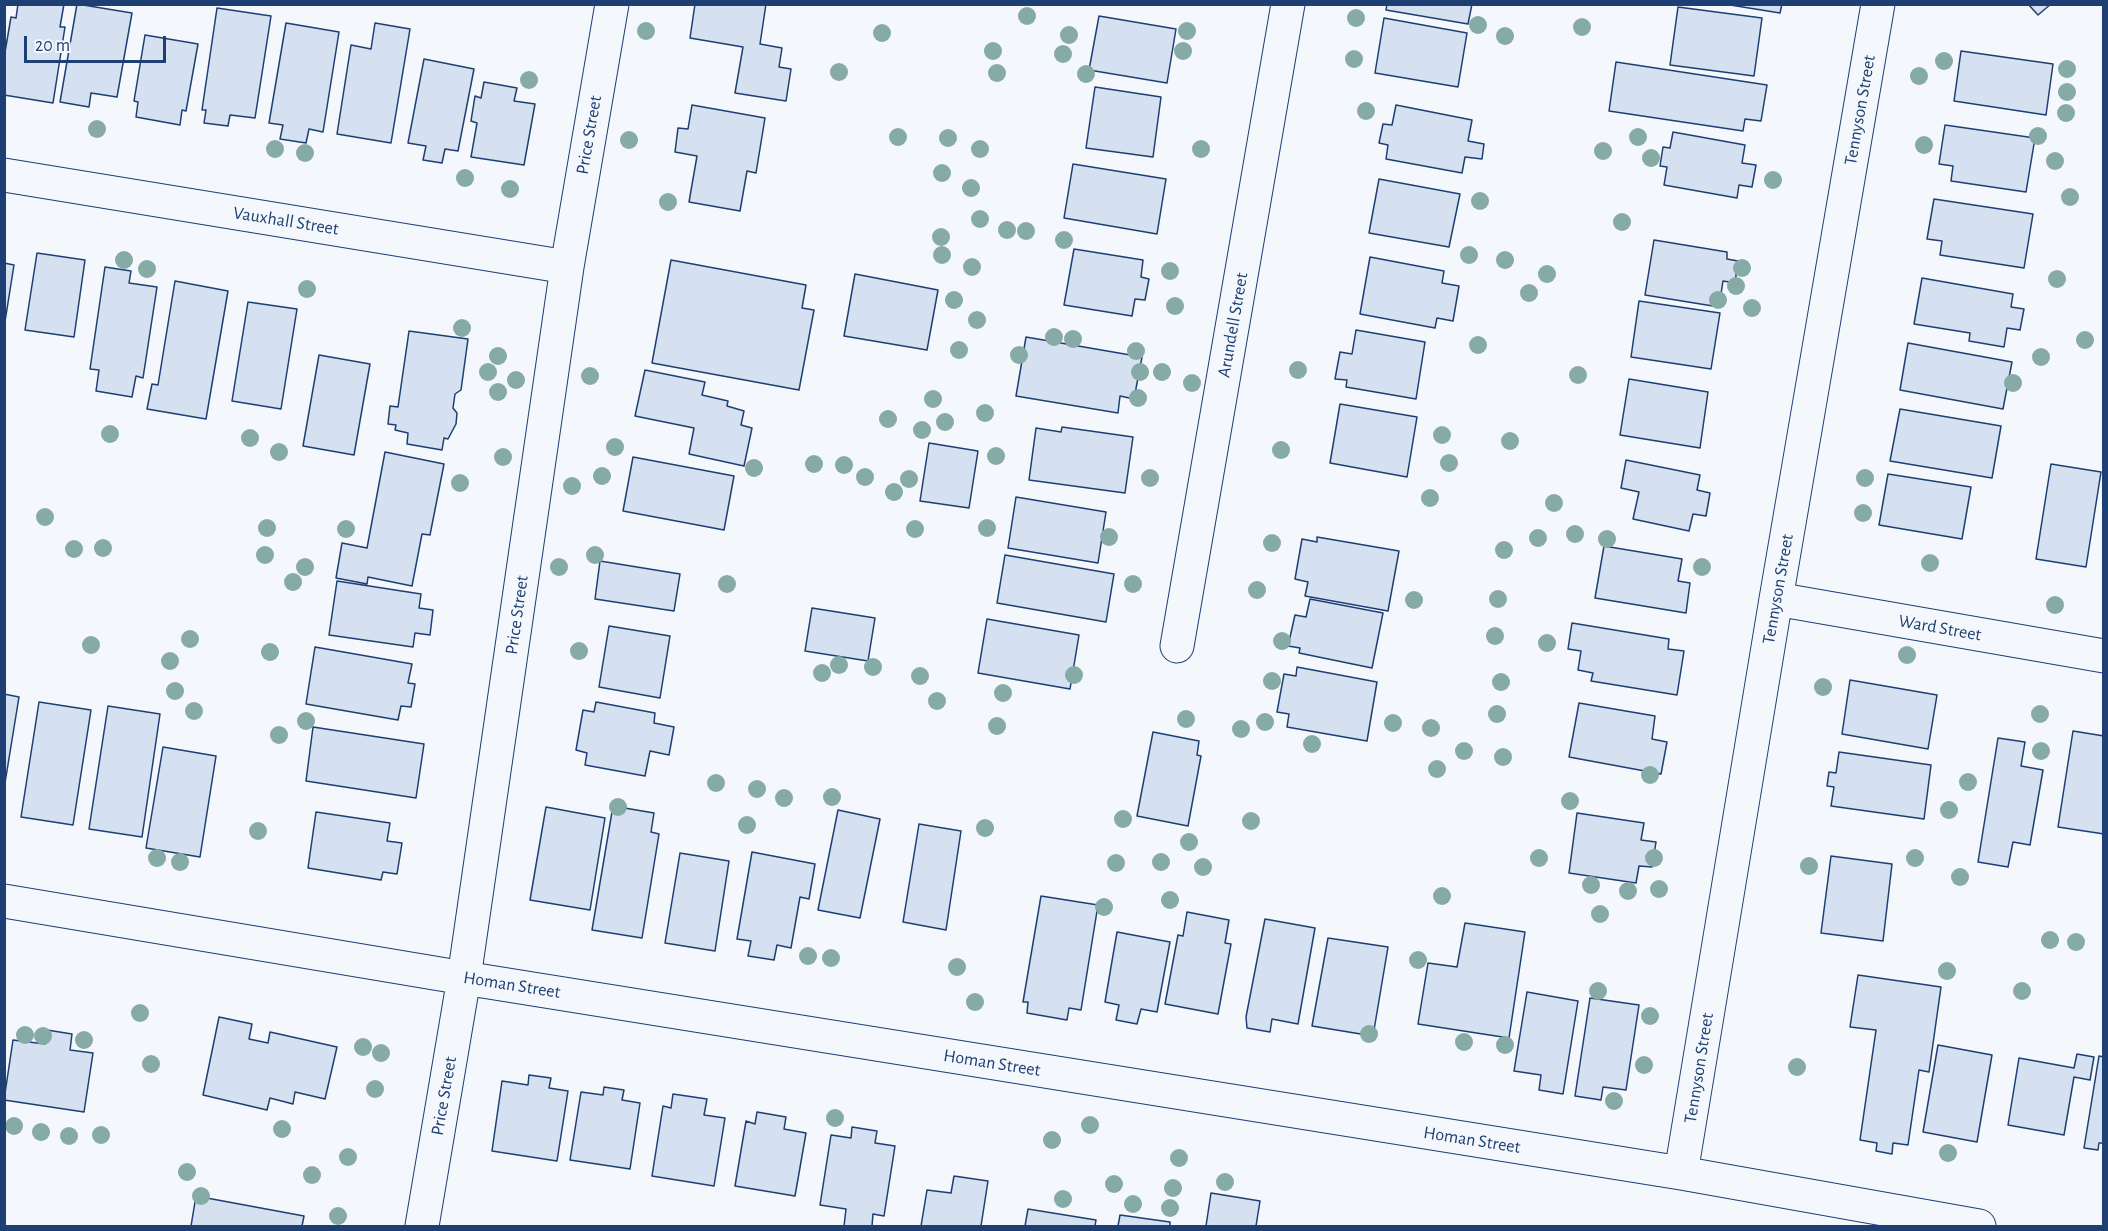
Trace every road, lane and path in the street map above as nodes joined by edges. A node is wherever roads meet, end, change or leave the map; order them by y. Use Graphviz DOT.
graph roads {
  1 [pos="612,4"];
  2 [pos="1288,4"];
  3 [pos="1878,4"];
  4 [pos="4,175"];
  5 [pos="567,267"];
  6 [pos="1776,599"];
  7 [pos="1177,646"];
  8 [pos="2103,656"];
  9 [pos="4,901"];
  10 [pos="464,978"];
  11 [pos="1681,1173"];
  12 [pos="422,1227"];
  13 [pos="1979,1227"];
  1 -- 5 [label="street, Price Street"];
  2 -- 7 [label="street, Arundell Street"];
  3 -- 6 [label="street, Tennyson Street"];
  4 -- 5 [label="street, Vauxhall Street"];
  5 -- 10 [label="street, Price Street"];
  6 -- 8 [label="street, Ward Street"];
  6 -- 11 [label="street, Tennyson Street"];
  9 -- 10 [label="street, Homan Street"];
  10 -- 11 [label="street, Homan Street"];
  10 -- 12 [label="street, Price Street"];
  11 -- 13 [label="street, Homan Street"];
}
